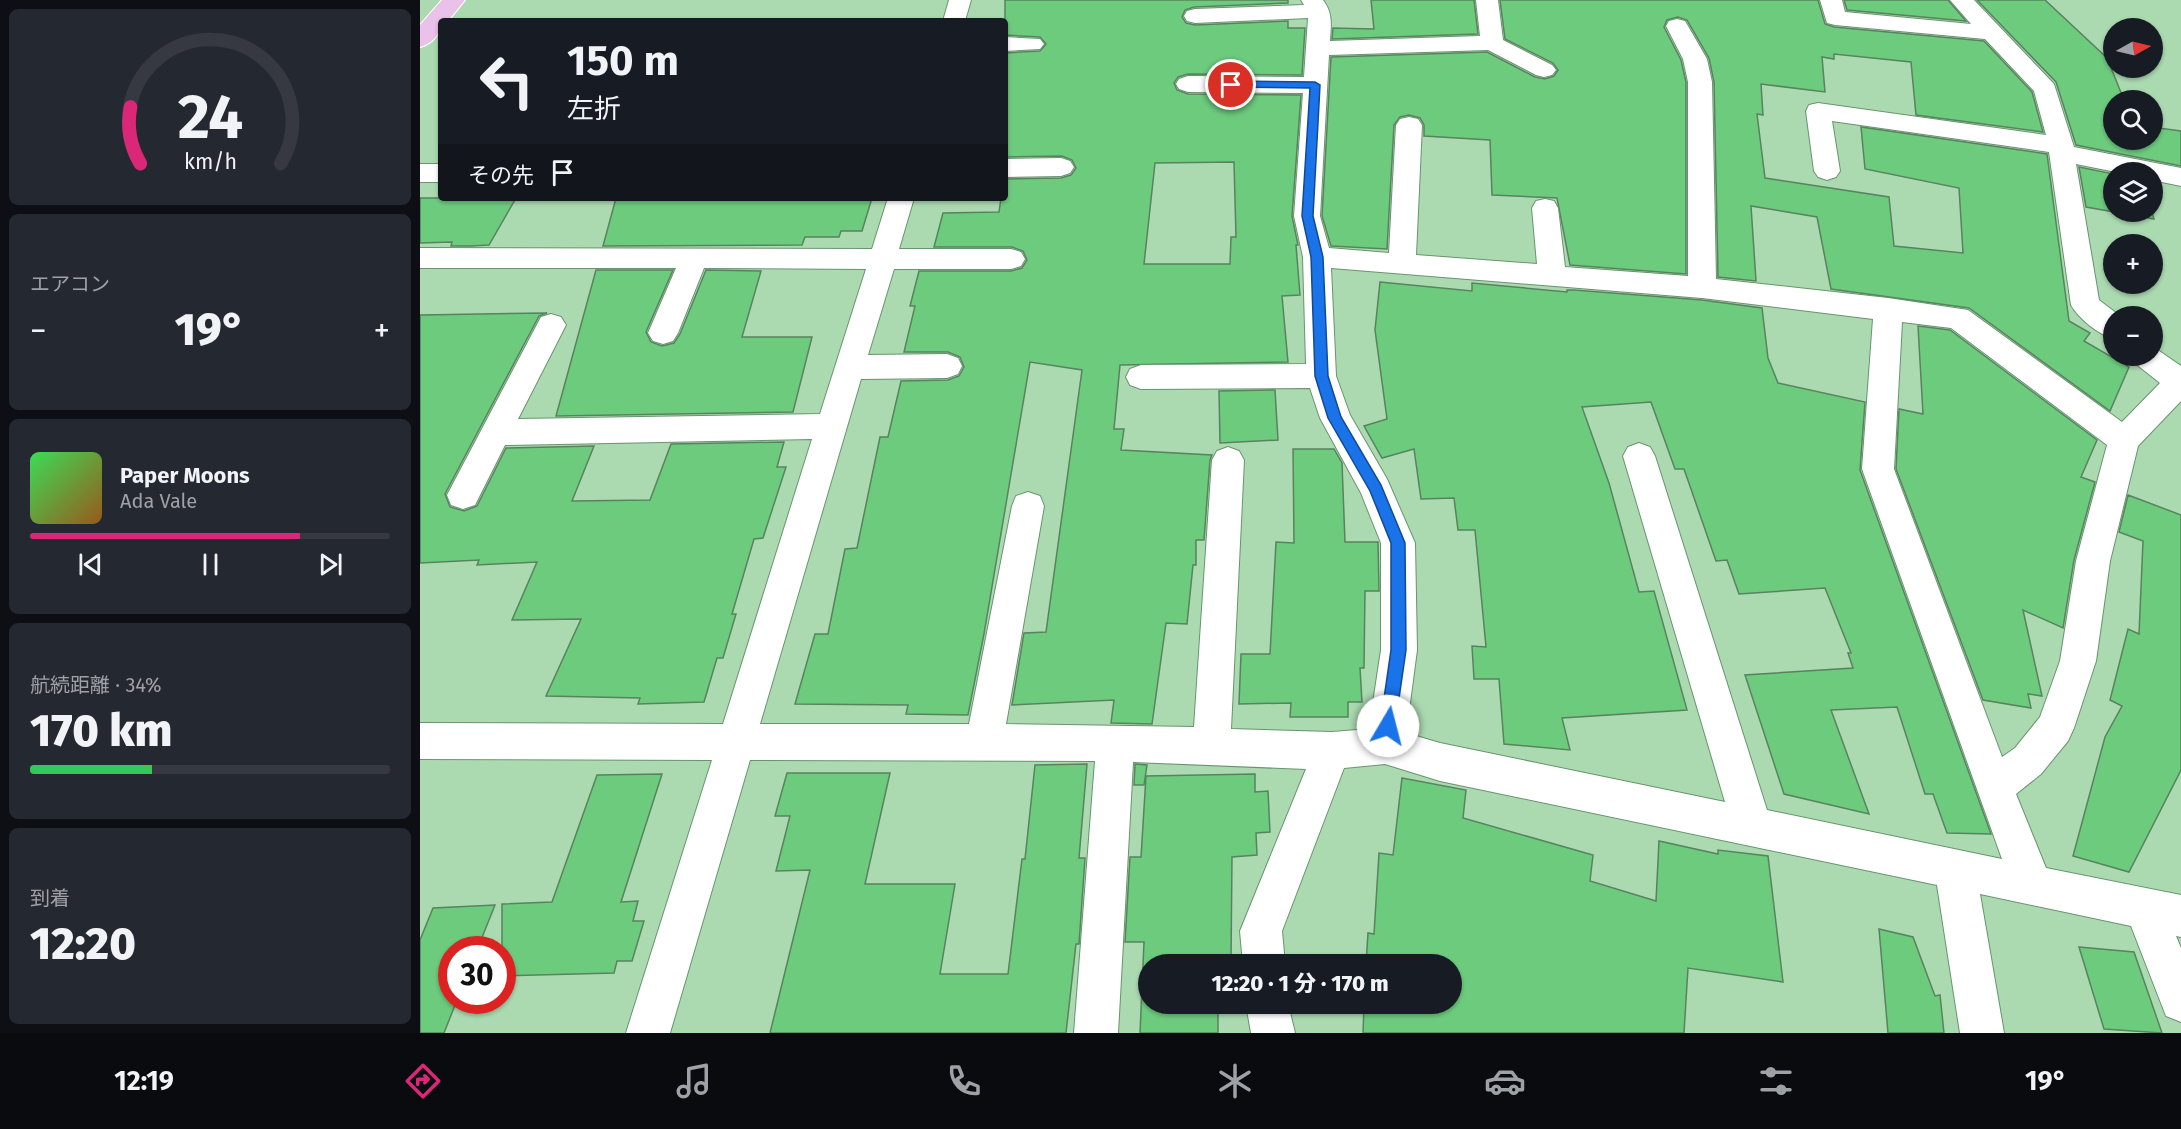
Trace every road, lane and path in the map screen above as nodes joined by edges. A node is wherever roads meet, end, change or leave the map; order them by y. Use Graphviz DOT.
graph roads {
  1 [pos="454,0"];
  2 [pos="960,0"];
  3 [pos="1487,0"];
  4 [pos="1831,0"];
  5 [pos="1961,0"];
  6 [pos="1316,6"];
  7 [pos="1195,16"];
  8 [pos="439,18"];
  9 [pos="955,18"];
  10 [pos="438,19"];
  11 [pos="1677,26"];
  12 [pos="1992,33"];
  13 [pos="420,40"];
  14 [pos="1492,43"];
  15 [pos="1008,44"];
  16 [pos="1032,44"];
  17 [pos="1318,48"];
  18 [pos="1544,70"];
  19 [pos="1188,84"];
  20 [pos="1315,85"];
  21 [pos="1409,125"];
  22 [pos="2060,149"];
  23 [pos="1061,167"];
  24 [pos="1008,168"];
  25 [pos="1827,171"];
  26 [pos="420,173"];
  27 [pos="438,173"];
  28 [pos="2181,177"];
  29 [pos="900,201"];
  30 [pos="1545,208"];
  31 [pos="1317,257"];
  32 [pos="420,258"];
  33 [pos="694,258"];
  34 [pos="882,259"];
  35 [pos="1011,259"];
  36 [pos="1402,262"];
  37 [pos="1552,274"];
  38 [pos="1702,288"];
  39 [pos="1888,309"];
  40 [pos="2103,319"];
  41 [pos="551,325"];
  42 [pos="663,333"];
  43 [pos="947,366"];
  44 [pos="2160,366"];
  45 [pos="849,367"];
  46 [pos="1322,376"];
  47 [pos="1141,377"];
  48 [pos="2181,382"];
  49 [pos="831,426"];
  50 [pos="495,432"];
  51 [pos="2124,440"];
  52 [pos="1639,456"];
  53 [pos="1228,460"];
  54 [pos="463,495"];
  55 [pos="1028,507"];
  56 [pos="420,741"];
  57 [pos="984,742"];
  58 [pos="734,743"];
  59 [pos="1115,743"];
  60 [pos="1385,746"];
  61 [pos="1211,747"];
  62 [pos="1332,751"];
  63 [pos="1994,787"];
  64 [pos="1752,826"];
  65 [pos="1955,869"];
  66 [pos="2033,886"];
  67 [pos="2163,913"];
  68 [pos="1263,954"];
  69 [pos="2181,1001"];
  70 [pos="1269,1014"];
  71 [pos="648,1033"];
  72 [pos="1096,1033"];
  73 [pos="1273,1033"];
  74 [pos="1982,1033"];
  1 -- 8 [label="main road"];
  2 -- 9 [label="street"];
  3 -- 14 [label="street"];
  4 -- 12 [label="street"];
  5 -- 12 [label="street"];
  6 -- 7 [label="street"];
  6 -- 17 [label="street"];
  10 -- 13 [label="main road"];
  11 -- 38 [label="street"];
  12 -- 22 [label="street"];
  14 -- 17 [label="street"];
  14 -- 18 [label="street"];
  15 -- 16 [label="street"];
  17 -- 20 [label="street"];
  19 -- 20 [label="street"];
  20 -- 31 [label="street"];
  21 -- 36 [label="street"];
  22 -- 25 [label="street"];
  22 -- 28 [label="street"];
  22 -- 40 [label="street"];
  23 -- 24 [label="street"];
  26 -- 27 [label="street"];
  29 -- 34 [label="street"];
  30 -- 37 [label="street"];
  31 -- 36 [label="street"];
  31 -- 46 [label="street"];
  32 -- 33 [label="street"];
  33 -- 34 [label="street"];
  33 -- 42 [label="street"];
  34 -- 35 [label="street"];
  34 -- 45 [label="street"];
  36 -- 37 [label="street"];
  37 -- 38 [label="street"];
  38 -- 39 [label="street"];
  39 -- 51 [label="street"];
  39 -- 63 [label="street"];
  41 -- 50 [label="street"];
  43 -- 45 [label="street"];
  44 -- 48 [label="street"];
  45 -- 49 [label="street"];
  46 -- 47 [label="street"];
  46 -- 60 [label="street"];
  48 -- 51 [label="street"];
  49 -- 50 [label="street"];
  49 -- 58 [label="street"];
  50 -- 54 [label="street"];
  51 -- 63 [label="street"];
  52 -- 64 [label="street"];
  53 -- 61 [label="street"];
  55 -- 57 [label="street"];
  56 -- 58 [label="street"];
  57 -- 58 [label="street"];
  57 -- 59 [label="street"];
  58 -- 71 [label="street"];
  59 -- 61 [label="street"];
  59 -- 72 [label="street"];
  60 -- 62 [label="street"];
  60 -- 64 [label="street"];
  61 -- 62 [label="street"];
  62 -- 68 [label="street"];
  63 -- 66 [label="street"];
  64 -- 65 [label="street"];
  65 -- 66 [label="street"];
  65 -- 74 [label="street"];
  66 -- 67 [label="street"];
  67 -- 69 [label="street"];
  70 -- 73 [label="street"];
}
